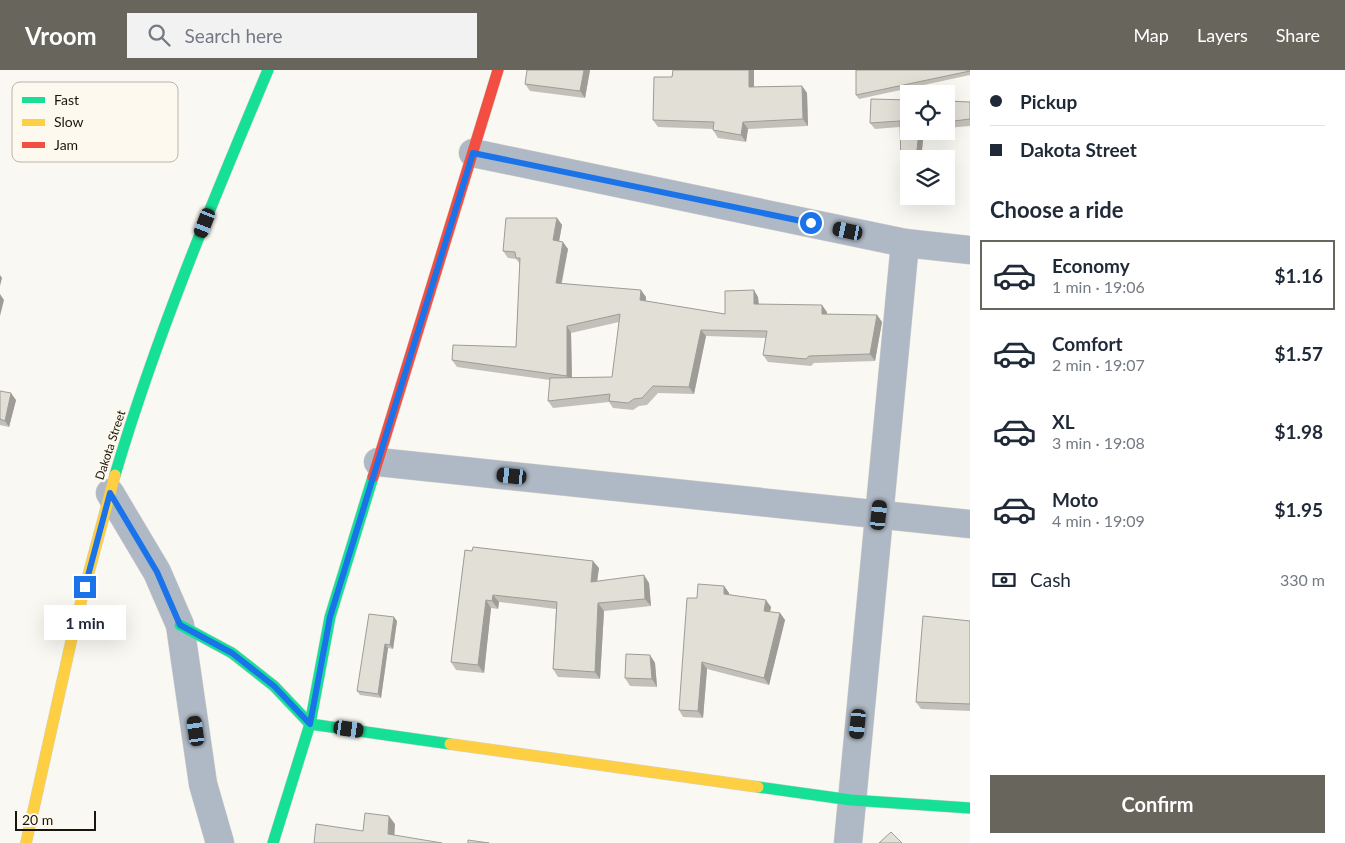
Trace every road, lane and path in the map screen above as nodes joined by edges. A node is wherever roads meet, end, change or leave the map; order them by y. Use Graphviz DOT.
graph roads {
  1 [pos="268,70"];
  2 [pos="498,70"];
  3 [pos="473,153"];
  4 [pos="905,242"];
  5 [pos="970,250"];
  6 [pos="378,462"];
  7 [pos="110,493"];
  8 [pos="879,515"];
  9 [pos="970,524"];
  10 [pos="180,625"];
  11 [pos="310,724"];
  12 [pos="851,800"];
  13 [pos="970,808"];
  14 [pos="26,843"];
  15 [pos="220,843"];
  16 [pos="273,843"];
  17 [pos="848,843"];
  1 -- 7 [label="street, Dakota Street"];
  2 -- 3 [label="street"];
  3 -- 4 [label="street"];
  3 -- 6 [label="street"];
  4 -- 5 [label="street"];
  4 -- 8 [label="street"];
  6 -- 8 [label="street"];
  6 -- 11 [label="street"];
  7 -- 10 [label="street"];
  7 -- 14 [label="street, Dakota Street"];
  8 -- 9 [label="street"];
  8 -- 12 [label="street"];
  10 -- 11 [label="street"];
  10 -- 15 [label="street"];
  11 -- 12 [label="street"];
  11 -- 16 [label="street"];
  12 -- 13 [label="street"];
  12 -- 17 [label="street"];
}
